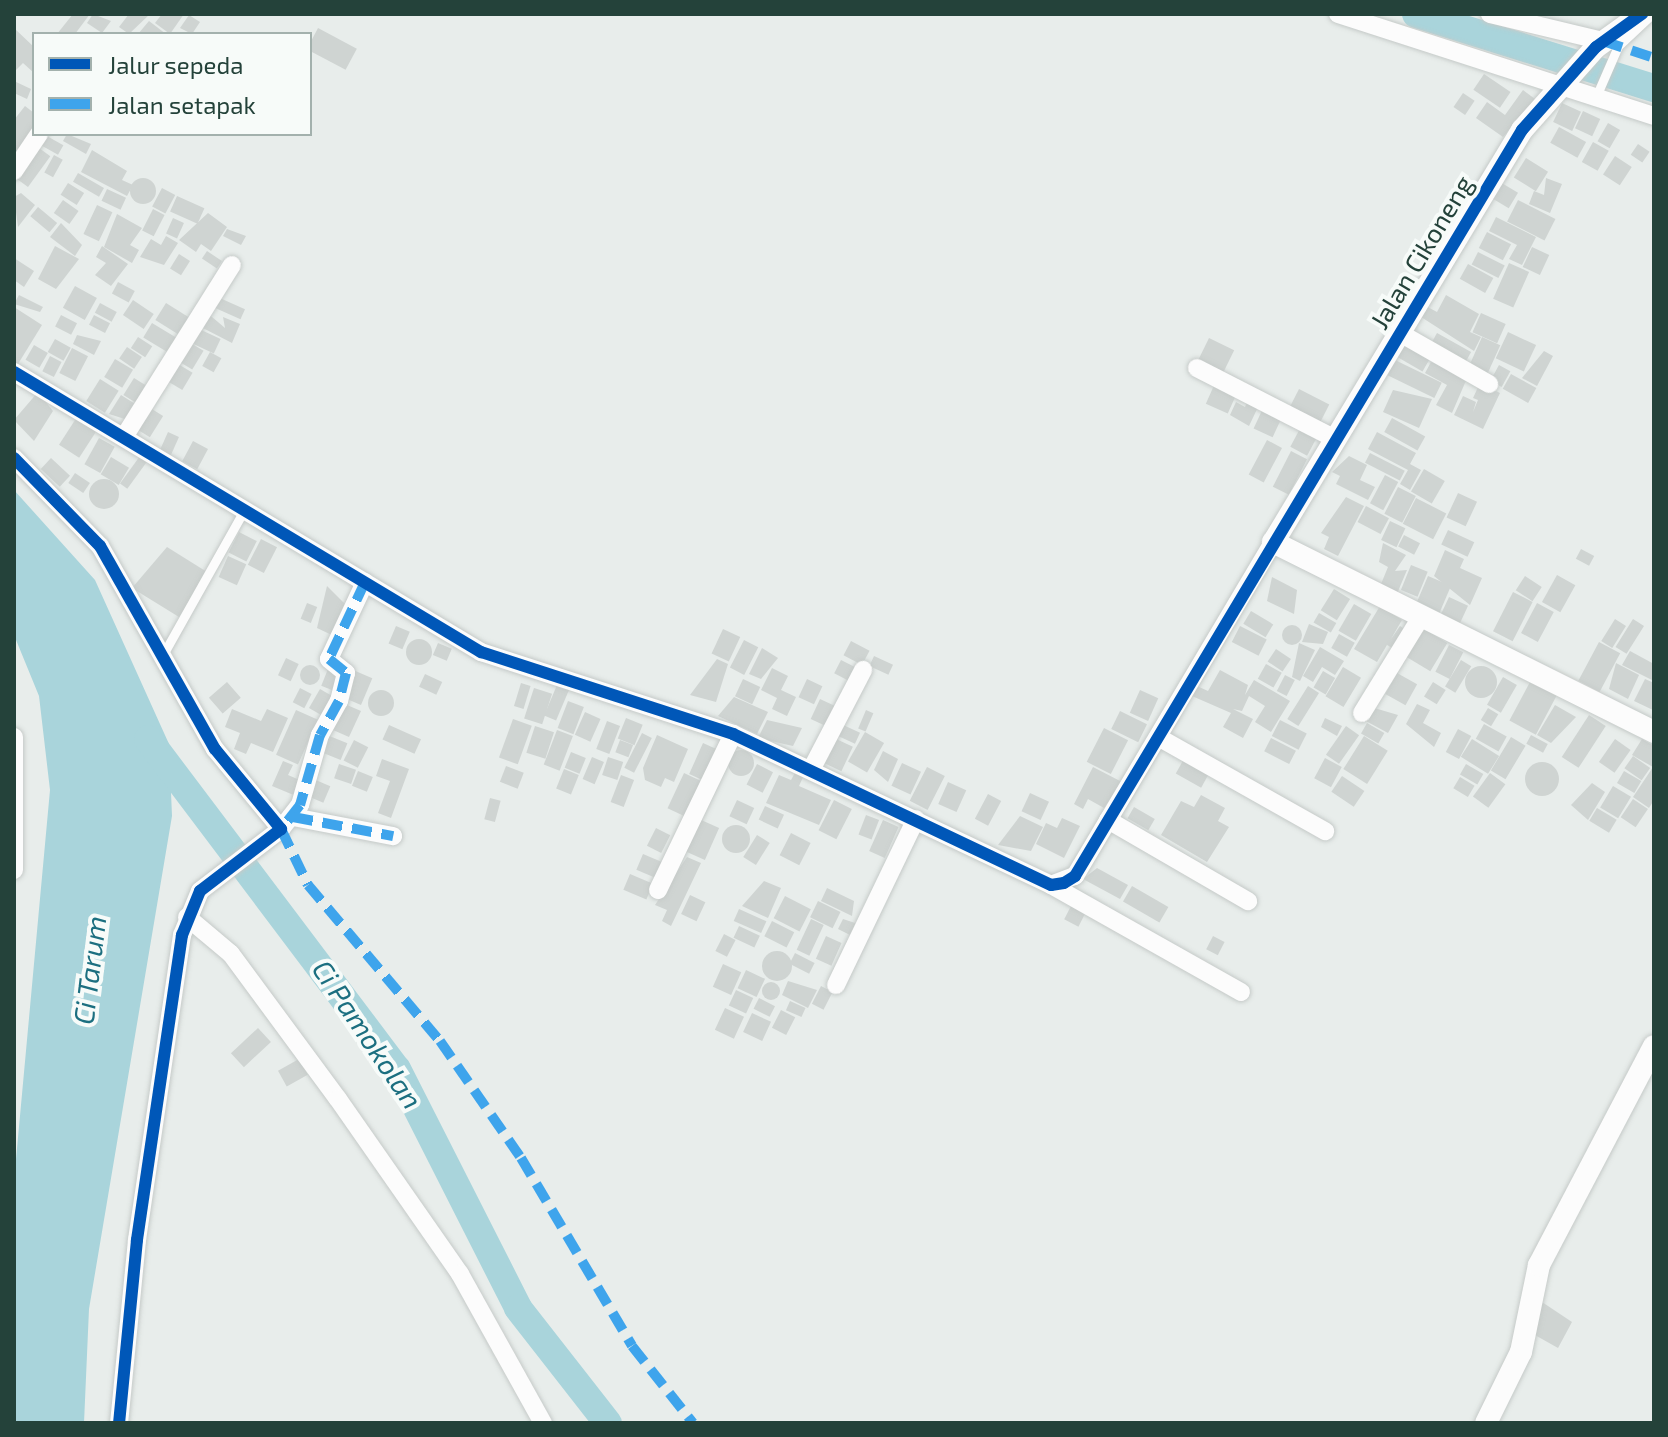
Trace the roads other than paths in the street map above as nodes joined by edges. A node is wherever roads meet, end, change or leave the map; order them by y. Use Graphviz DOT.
graph roads {
  1 [pos="1338,14"];
  2 [pos="1490,14"];
  3 [pos="1642,14"];
  4 [pos="1650,14"];
  5 [pos="1546,22"];
  6 [pos="1604,48"];
  7 [pos="1561,88"];
  8 [pos="1597,95"];
  9 [pos="1654,116"];
  10 [pos="38,136"];
  11 [pos="14,171"];
  12 [pos="232,265"];
  13 [pos="1398,332"];
  14 [pos="1197,368"];
  15 [pos="14,372"];
  16 [pos="1489,384"];
  17 [pos="124,437"];
  18 [pos="1336,439"];
  19 [pos="14,458"];
  20 [pos="243,512"];
  21 [pos="1273,542"];
  22 [pos="365,582"];
  23 [pos="1421,617"];
  24 [pos="165,651"];
  25 [pos="863,670"];
  26 [pos="1362,713"];
  27 [pos="1654,732"];
  28 [pos="733,734"];
  29 [pos="14,737"];
  30 [pos="1158,737"];
  31 [pos="811,770"];
  32 [pos="916,819"];
  33 [pos="1108,820"];
  34 [pos="287,823"];
  35 [pos="1325,831"];
  36 [pos="393,836"];
  37 [pos="14,870"];
  38 [pos="1051,885"];
  39 [pos="658,890"];
  40 [pos="1248,901"];
  41 [pos="187,917"];
  42 [pos="836,985"];
  43 [pos="1241,992"];
  44 [pos="1654,1046"];
  45 [pos="119,1423"];
  46 [pos="543,1423"];
  47 [pos="1486,1423"];
  1 -- 7 [label="street"];
  2 -- 5 [label="street"];
  3 -- 6 [label="street, Jalan Cikoneng"];
  4 -- 6 [label="lane"];
  5 -- 6 [label="street"];
  6 -- 7 [label="street, Jalan Cikoneng"];
  6 -- 8 [label="lane"];
  7 -- 8 [label="street"];
  7 -- 13 [label="street, Jalan Cikoneng"];
  8 -- 9 [label="street"];
  10 -- 11 [label="street"];
  12 -- 17 [label="street"];
  13 -- 16 [label="street"];
  13 -- 18 [label="street, Jalan Cikoneng"];
  14 -- 18 [label="street"];
  15 -- 17 [label="street"];
  17 -- 20 [label="street"];
  18 -- 21 [label="street, Jalan Cikoneng"];
  19 -- 24 [label="street"];
  20 -- 22 [label="street"];
  20 -- 24 [label="lane"];
  21 -- 23 [label="street"];
  21 -- 30 [label="street"];
  22 -- 28 [label="street"];
  22 -- 34 [label="street"];
  23 -- 26 [label="street"];
  23 -- 27 [label="street"];
  24 -- 34 [label="street"];
  25 -- 31 [label="street"];
  28 -- 31 [label="street"];
  28 -- 39 [label="street"];
  29 -- 37 [label="street"];
  30 -- 33 [label="street"];
  30 -- 35 [label="street"];
  31 -- 32 [label="street"];
  32 -- 38 [label="street"];
  32 -- 42 [label="street"];
  33 -- 38 [label="street"];
  33 -- 40 [label="street"];
  34 -- 36 [label="street"];
  34 -- 41 [label="street"];
  38 -- 43 [label="street"];
  41 -- 45 [label="street"];
  41 -- 46 [label="street"];
  44 -- 47 [label="street"];
}
